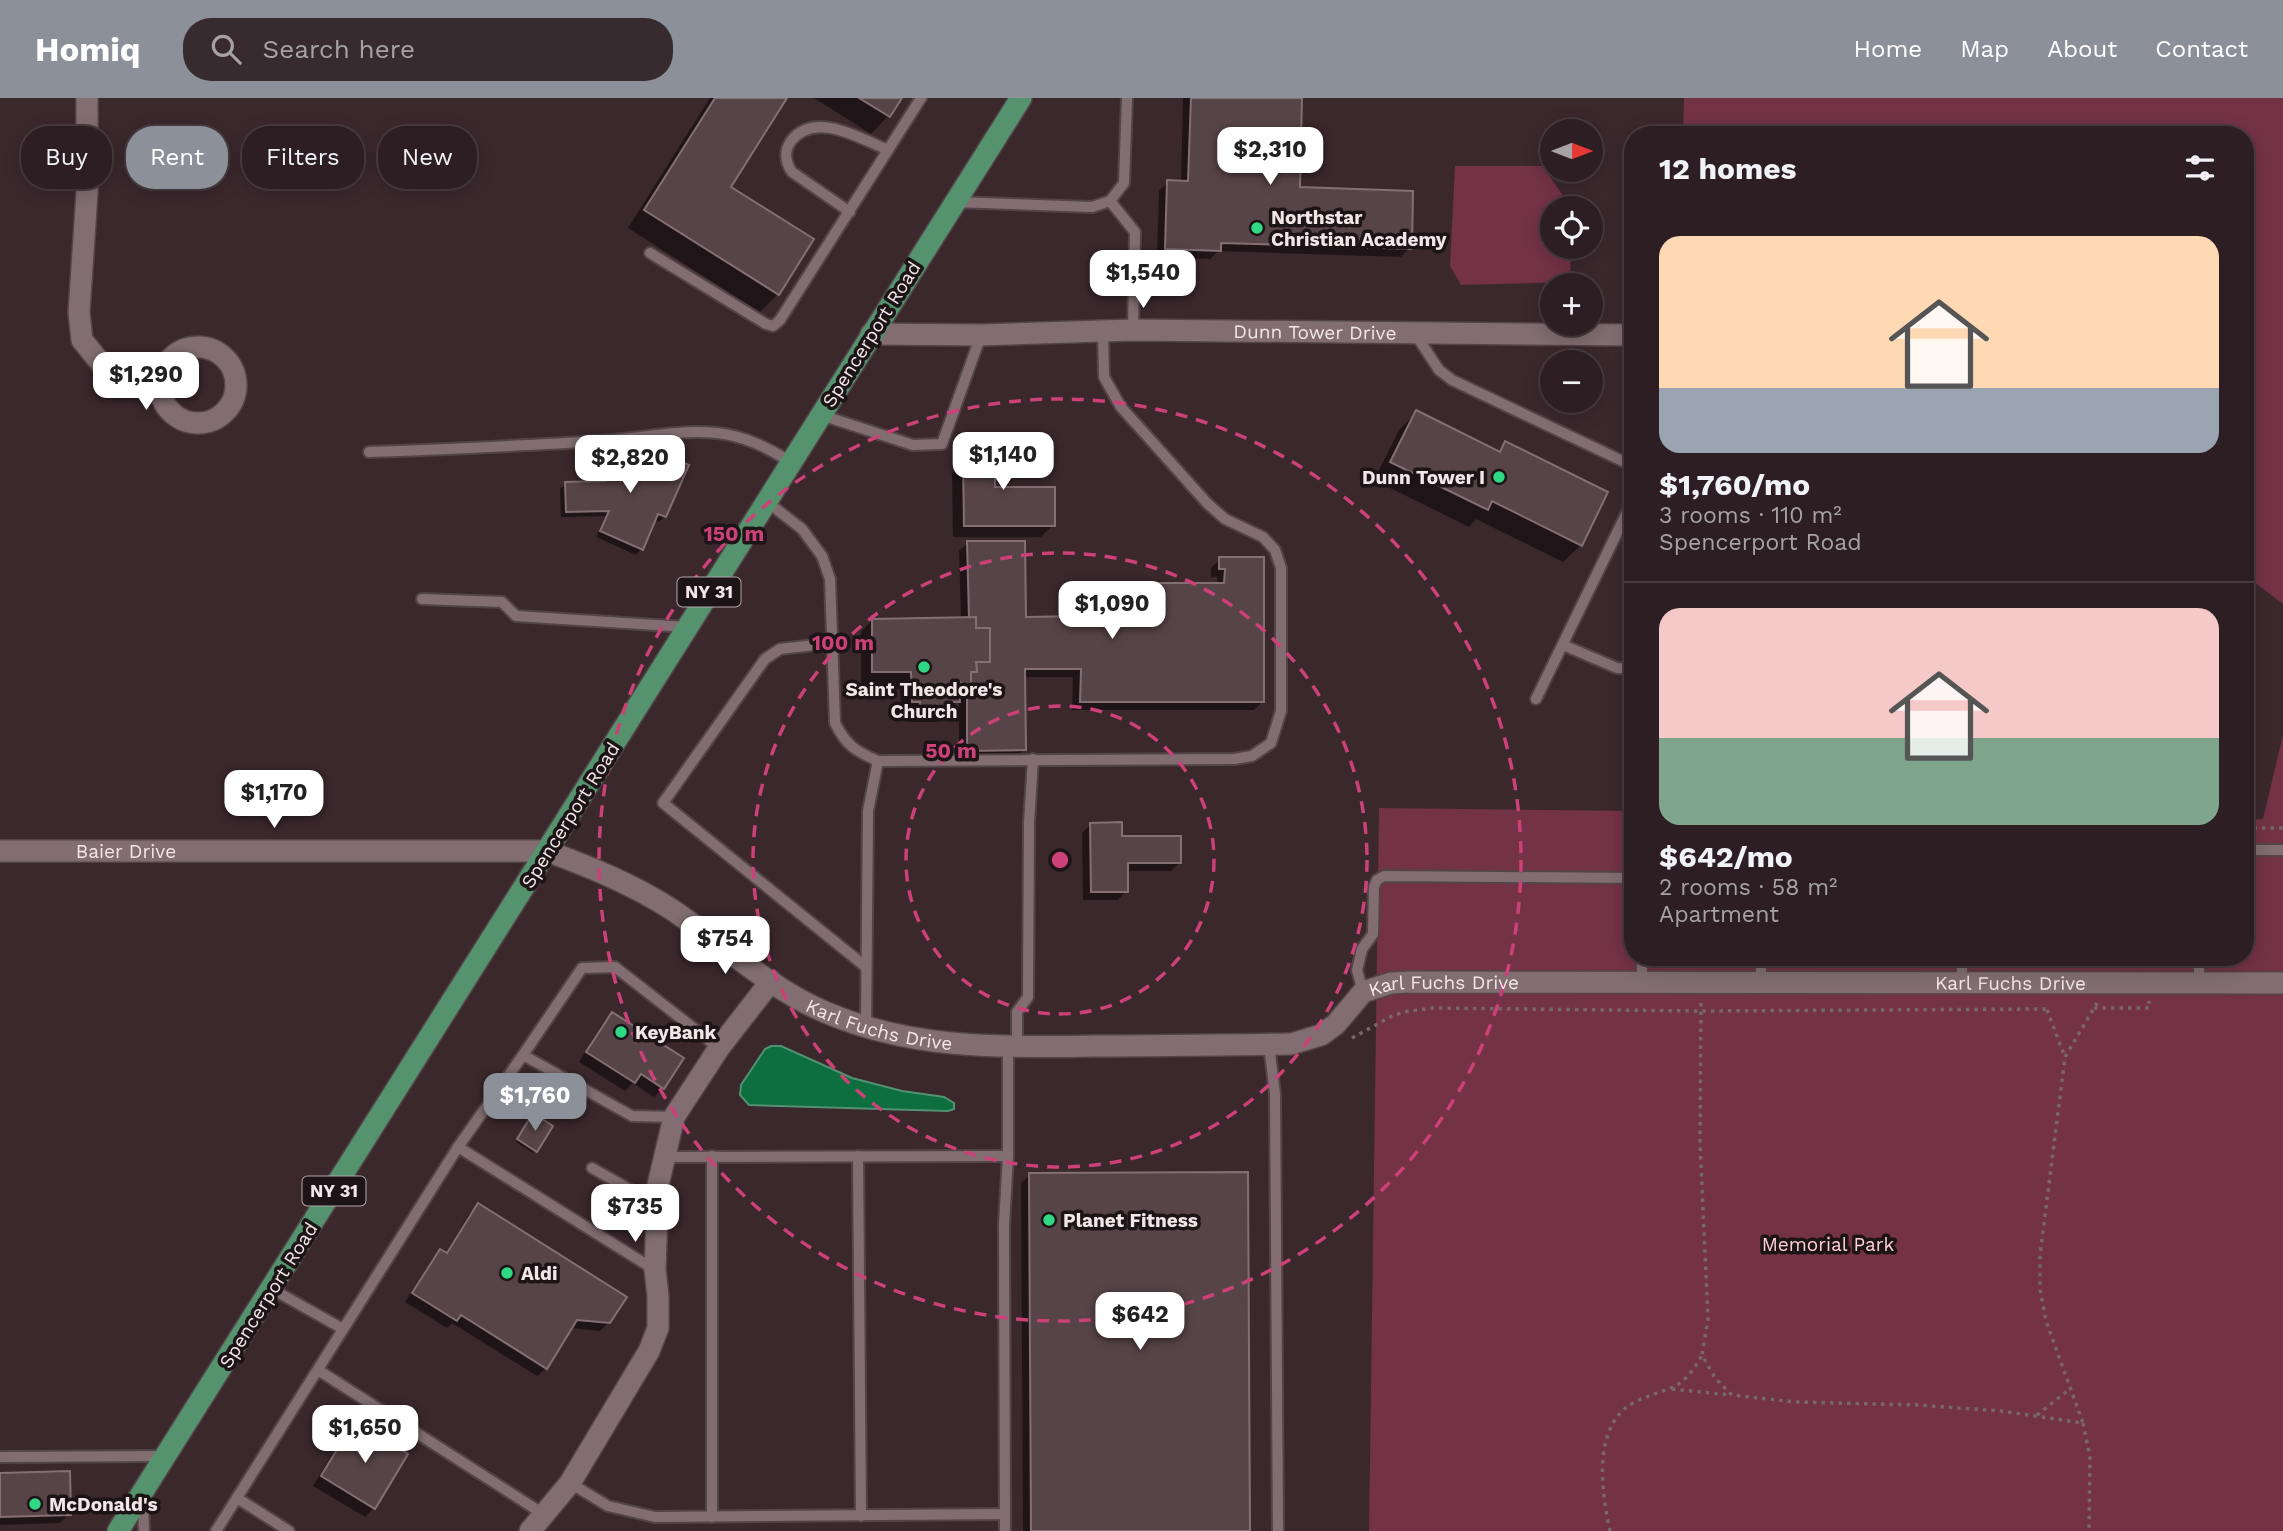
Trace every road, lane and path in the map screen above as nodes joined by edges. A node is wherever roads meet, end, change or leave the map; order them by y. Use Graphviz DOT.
graph roads {
  1 [pos="87,98"];
  2 [pos="921,98"];
  3 [pos="1021,98"];
  4 [pos="1127,98"];
  5 [pos="888,150"];
  6 [pos="1110,201"];
  7 [pos="955,202"];
  8 [pos="850,212"];
  9 [pos="650,253"];
  10 [pos="1133,330"];
  11 [pos="1103,331"];
  12 [pos="1414,332"];
  13 [pos="872,334"];
  14 [pos="981,335"];
  15 [pos="1624,335"];
  16 [pos="160,381"];
  17 [pos="821,415"];
  18 [pos="369,452"];
  19 [pos="791,462"];
  20 [pos="1624,462"];
  21 [pos="766,501"];
  22 [pos="1624,519"];
  23 [pos="422,599"];
  24 [pos="687,626"];
  25 [pos="832,643"];
  26 [pos="1563,645"];
  27 [pos="1624,668"];
  28 [pos="1536,699"];
  29 [pos="1033,759"];
  30 [pos="878,761"];
  31 [pos="2254,828"];
  32 [pos="2283,828"];
  33 [pos="2254,850"];
  34 [pos="2283,850"];
  35 [pos="0,851"];
  36 [pos="547,851"];
  37 [pos="1624,878"];
  38 [pos="1642,966"];
  39 [pos="1761,966"];
  40 [pos="1962,966"];
  41 [pos="2199,966"];
  42 [pos="866,967"];
  43 [pos="771,981"];
  44 [pos="1962,982"];
  45 [pos="1642,983"];
  46 [pos="1701,983"];
  47 [pos="1761,983"];
  48 [pos="2109,983"];
  49 [pos="2199,983"];
  50 [pos="2283,983"];
  51 [pos="1363,992"];
  52 [pos="2149,992"];
  53 [pos="2044,1002"];
  54 [pos="2094,1008"];
  55 [pos="2047,1009"];
  56 [pos="1701,1011"];
  57 [pos="1336,1024"];
  58 [pos="866,1027"];
  59 [pos="1269,1045"];
  60 [pos="1012,1047"];
  61 [pos="719,1048"];
  62 [pos="523,1055"];
  63 [pos="2065,1057"];
  64 [pos="674,1117"];
  65 [pos="458,1147"];
  66 [pos="712,1156"];
  67 [pos="858,1156"];
  68 [pos="1008,1156"];
  69 [pos="664,1157"];
  70 [pos="592,1168"];
  71 [pos="657,1205"];
  72 [pos="655,1269"];
  73 [pos="272,1289"];
  74 [pos="343,1329"];
  75 [pos="1702,1355"];
  76 [pos="318,1370"];
  77 [pos="2071,1388"];
  78 [pos="1672,1390"];
  79 [pos="1732,1395"];
  80 [pos="2036,1416"];
  81 [pos="2083,1423"];
  82 [pos="166,1456"];
  83 [pos="0,1457"];
  84 [pos="570,1483"];
  85 [pos="143,1492"];
  86 [pos="237,1498"];
  87 [pos="1005,1514"];
  88 [pos="545,1515"];
  89 [pos="861,1516"];
  90 [pos="712,1517"];
  91 [pos="118,1531"];
  92 [pos="144,1531"];
  93 [pos="216,1531"];
  94 [pos="289,1531"];
  95 [pos="530,1531"];
  96 [pos="1005,1531"];
  97 [pos="1278,1531"];
  98 [pos="1610,1531"];
  99 [pos="2089,1531"];
  1 -- 16 [label="street"];
  2 -- 5 [label="lane"];
  3 -- 7 [label="main road, Spencerport Road / NY 31"];
  4 -- 6 [label="lane"];
  5 -- 8 [label="lane"];
  5 -- 8 [label="lane"];
  6 -- 7 [label="lane"];
  6 -- 10 [label="lane"];
  7 -- 13 [label="main road, Spencerport Road / NY 31"];
  8 -- 9 [label="lane"];
  10 -- 11 [label="street, Dunn Tower Drive"];
  10 -- 12 [label="street, Dunn Tower Drive"];
  11 -- 14 [label="street, Dunn Tower Drive"];
  11 -- 29 [label="lane"];
  12 -- 15 [label="street, Dunn Tower Drive"];
  12 -- 20 [label="lane"];
  13 -- 14 [label="street, Dunn Tower Drive"];
  13 -- 17 [label="main road, Spencerport Road / NY 31"];
  14 -- 17 [label="lane"];
  17 -- 19 [label="main road, Spencerport Road / NY 31"];
  18 -- 19 [label="lane"];
  19 -- 21 [label="main road, Spencerport Road / NY 31"];
  21 -- 24 [label="main road, Spencerport Road / NY 31"];
  21 -- 25 [label="lane"];
  22 -- 26 [label="lane"];
  23 -- 24 [label="lane"];
  24 -- 36 [label="main road, Spencerport Road / NY 31"];
  25 -- 30 [label="lane"];
  25 -- 42 [label="lane"];
  26 -- 27 [label="lane"];
  26 -- 28 [label="lane"];
  29 -- 30 [label="lane"];
  29 -- 60 [label="lane"];
  30 -- 42 [label="lane"];
  31 -- 32 [label="path"];
  33 -- 34 [label="lane"];
  35 -- 36 [label="street, Baier Drive"];
  36 -- 43 [label="street, Karl Fuchs Drive"];
  36 -- 73 [label="main road, Spencerport Road / NY 31"];
  37 -- 51 [label="lane"];
  38 -- 45 [label="lane"];
  39 -- 47 [label="lane"];
  40 -- 44 [label="lane"];
  41 -- 49 [label="lane"];
  42 -- 58 [label="lane"];
  43 -- 58 [label="street, Karl Fuchs Drive"];
  43 -- 61 [label="street"];
  44 -- 47 [label="street, Karl Fuchs Drive"];
  44 -- 48 [label="street, Karl Fuchs Drive"];
  45 -- 46 [label="street, Karl Fuchs Drive"];
  45 -- 51 [label="street, Karl Fuchs Drive"];
  46 -- 47 [label="street, Karl Fuchs Drive"];
  46 -- 56 [label="path"];
  48 -- 49 [label="street, Karl Fuchs Drive"];
  48 -- 54 [label="path"];
  49 -- 50 [label="street, Karl Fuchs Drive"];
  51 -- 57 [label="street, Karl Fuchs Drive"];
  52 -- 54 [label="path"];
  53 -- 55 [label="path"];
  54 -- 63 [label="path"];
  55 -- 56 [label="path"];
  55 -- 63 [label="path"];
  56 -- 57 [label="path"];
  56 -- 75 [label="path"];
  57 -- 59 [label="street, Karl Fuchs Drive"];
  58 -- 60 [label="street, Karl Fuchs Drive"];
  59 -- 60 [label="street, Karl Fuchs Drive"];
  59 -- 97 [label="lane"];
  60 -- 68 [label="lane"];
  61 -- 62 [label="lane"];
  61 -- 64 [label="street"];
  62 -- 64 [label="lane"];
  62 -- 65 [label="lane"];
  63 -- 77 [label="path"];
  64 -- 69 [label="street"];
  65 -- 72 [label="lane"];
  65 -- 74 [label="lane"];
  66 -- 67 [label="lane"];
  66 -- 69 [label="lane"];
  66 -- 90 [label="lane"];
  67 -- 68 [label="lane"];
  67 -- 89 [label="lane"];
  68 -- 87 [label="lane"];
  69 -- 71 [label="street"];
  70 -- 71 [label="lane"];
  71 -- 72 [label="street"];
  72 -- 84 [label="street"];
  73 -- 74 [label="lane"];
  73 -- 82 [label="main road, Spencerport Road / NY 31"];
  74 -- 76 [label="lane"];
  75 -- 78 [label="path"];
  75 -- 79 [label="path"];
  76 -- 86 [label="lane"];
  76 -- 88 [label="lane"];
  77 -- 80 [label="path"];
  77 -- 81 [label="path"];
  78 -- 79 [label="path"];
  78 -- 98 [label="path"];
  79 -- 80 [label="path"];
  80 -- 81 [label="path"];
  81 -- 99 [label="path"];
  82 -- 83 [label="lane"];
  82 -- 85 [label="main road, Spencerport Road / NY 31"];
  84 -- 88 [label="street"];
  84 -- 90 [label="lane"];
  85 -- 91 [label="main road, Spencerport Road / NY 31"];
  85 -- 92 [label="lane"];
  86 -- 93 [label="lane"];
  86 -- 94 [label="lane"];
  87 -- 89 [label="lane"];
  87 -- 96 [label="lane"];
  88 -- 95 [label="street"];
  89 -- 90 [label="lane"];
}
